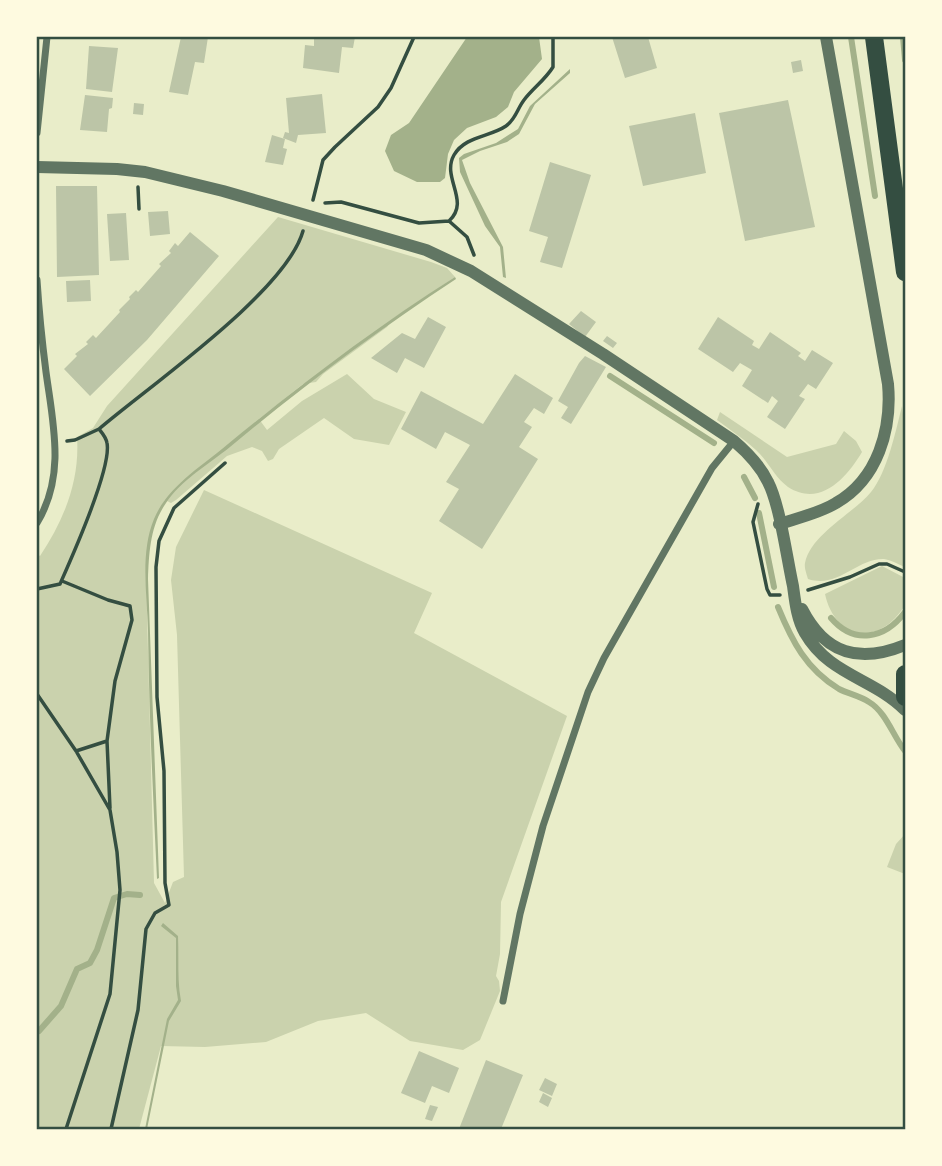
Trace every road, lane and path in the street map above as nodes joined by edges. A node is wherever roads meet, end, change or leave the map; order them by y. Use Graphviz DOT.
graph roads {
  1 [pos="47,37"];
  2 [pos="414,37"];
  3 [pos="553,37"];
  4 [pos="827,37"];
  5 [pos="876,37"];
  6 [pos="37,133"];
  7 [pos="37,167"];
  8 [pos="137,171"];
  9 [pos="905,178"];
  10 [pos="139,209"];
  11 [pos="307,215"];
  12 [pos="449,221"];
  13 [pos="471,271"];
  14 [pos="905,272"];
  15 [pos="37,281"];
  16 [pos="99,429"];
  17 [pos="734,441"];
  18 [pos="56,442"];
  19 [pos="225,463"];
  20 [pos="770,484"];
  21 [pos="37,523"];
  22 [pos="779,523"];
  23 [pos="905,572"];
  24 [pos="62,581"];
  25 [pos="37,589"];
  26 [pos="794,593"];
  27 [pos="905,645"];
  28 [pos="905,674"];
  29 [pos="37,694"];
  30 [pos="905,697"];
  31 [pos="905,710"];
  32 [pos="107,741"];
  33 [pos="76,751"];
  34 [pos="110,810"];
  35 [pos="503,1001"];
  36 [pos="66,1129"];
  37 [pos="111,1129"];
  1 -- 6 [label="street"];
  2 -- 12 [label="path"];
  3 -- 12 [label="path"];
  4 -- 22 [label="street"];
  5 -- 9 [label="main road"];
  5 -- 14 [label="main road"];
  7 -- 8 [label="street"];
  8 -- 10 [label="path"];
  8 -- 11 [label="street"];
  11 -- 13 [label="street"];
  11 -- 16 [label="path"];
  12 -- 13 [label="path"];
  13 -- 17 [label="street"];
  15 -- 18 [label="street"];
  16 -- 18 [label="path"];
  16 -- 24 [label="path"];
  17 -- 20 [label="street"];
  17 -- 35 [label="street"];
  18 -- 21 [label="street"];
  19 -- 37 [label="path"];
  20 -- 22 [label="street"];
  20 -- 26 [label="path"];
  22 -- 26 [label="street"];
  23 -- 26 [label="path"];
  24 -- 25 [label="path"];
  24 -- 32 [label="path"];
  26 -- 27 [label="street"];
  26 -- 31 [label="street"];
  28 -- 30 [label="main road"];
  29 -- 33 [label="path"];
  32 -- 33 [label="path"];
  32 -- 34 [label="path"];
  33 -- 34 [label="path"];
  34 -- 36 [label="path"];
}
